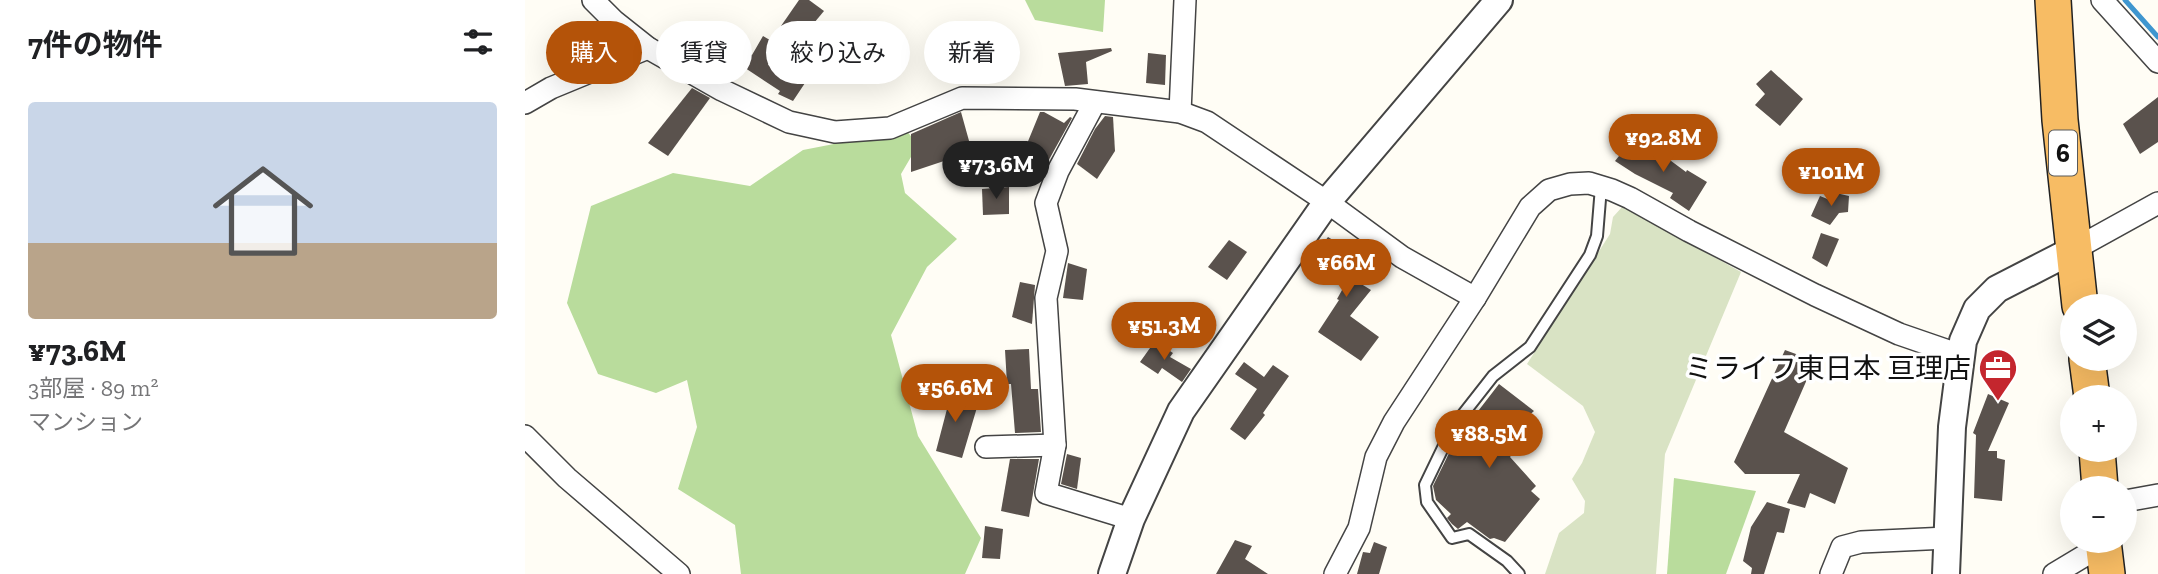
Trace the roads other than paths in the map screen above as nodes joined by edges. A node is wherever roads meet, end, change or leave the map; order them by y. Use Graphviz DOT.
graph roads {
  1 [pos="593,0"];
  2 [pos="1185,0"];
  3 [pos="1499,0"];
  4 [pos="2053,0"];
  5 [pos="2102,0"];
  6 [pos="648,48"];
  7 [pos="2158,62"];
  8 [pos="1095,102"];
  9 [pos="525,103"];
  10 [pos="1181,112"];
  11 [pos="1601,187"];
  12 [pos="1327,202"];
  13 [pos="2158,203"];
  14 [pos="2073,250"];
  15 [pos="2078,294"];
  16 [pos="1475,298"];
  17 [pos="1961,355"];
  18 [pos="525,436"];
  19 [pos="1055,445"];
  20 [pos="986,447"];
  21 [pos="2158,495"];
  22 [pos="2137,499"];
  23 [pos="1131,519"];
  24 [pos="1947,538"];
  25 [pos="2105,553"];
  26 [pos="679,574"];
  27 [pos="1112,574"];
  28 [pos="1335,574"];
  29 [pos="1519,574"];
  30 [pos="1831,574"];
  31 [pos="1946,574"];
  32 [pos="2054,574"];
  1 -- 6 [label="street"];
  2 -- 10 [label="street"];
  3 -- 12 [label="street"];
  4 -- 14 [label="highway, 6"];
  5 -- 7 [label="street"];
  6 -- 8 [label="street"];
  6 -- 9 [label="street"];
  8 -- 10 [label="street"];
  8 -- 19 [label="street"];
  10 -- 12 [label="street"];
  11 -- 16 [label="street"];
  11 -- 17 [label="street"];
  11 -- 29 [label="lane"];
  12 -- 16 [label="street"];
  12 -- 23 [label="street"];
  13 -- 14 [label="street"];
  14 -- 15 [label="highway, 6"];
  14 -- 17 [label="street"];
  16 -- 28 [label="street"];
  17 -- 24 [label="street"];
  18 -- 26 [label="street"];
  19 -- 20 [label="street"];
  19 -- 23 [label="street"];
  21 -- 22 [label="street"];
  23 -- 27 [label="street"];
  24 -- 30 [label="street"];
  24 -- 31 [label="street"];
  25 -- 32 [label="street"];
}
